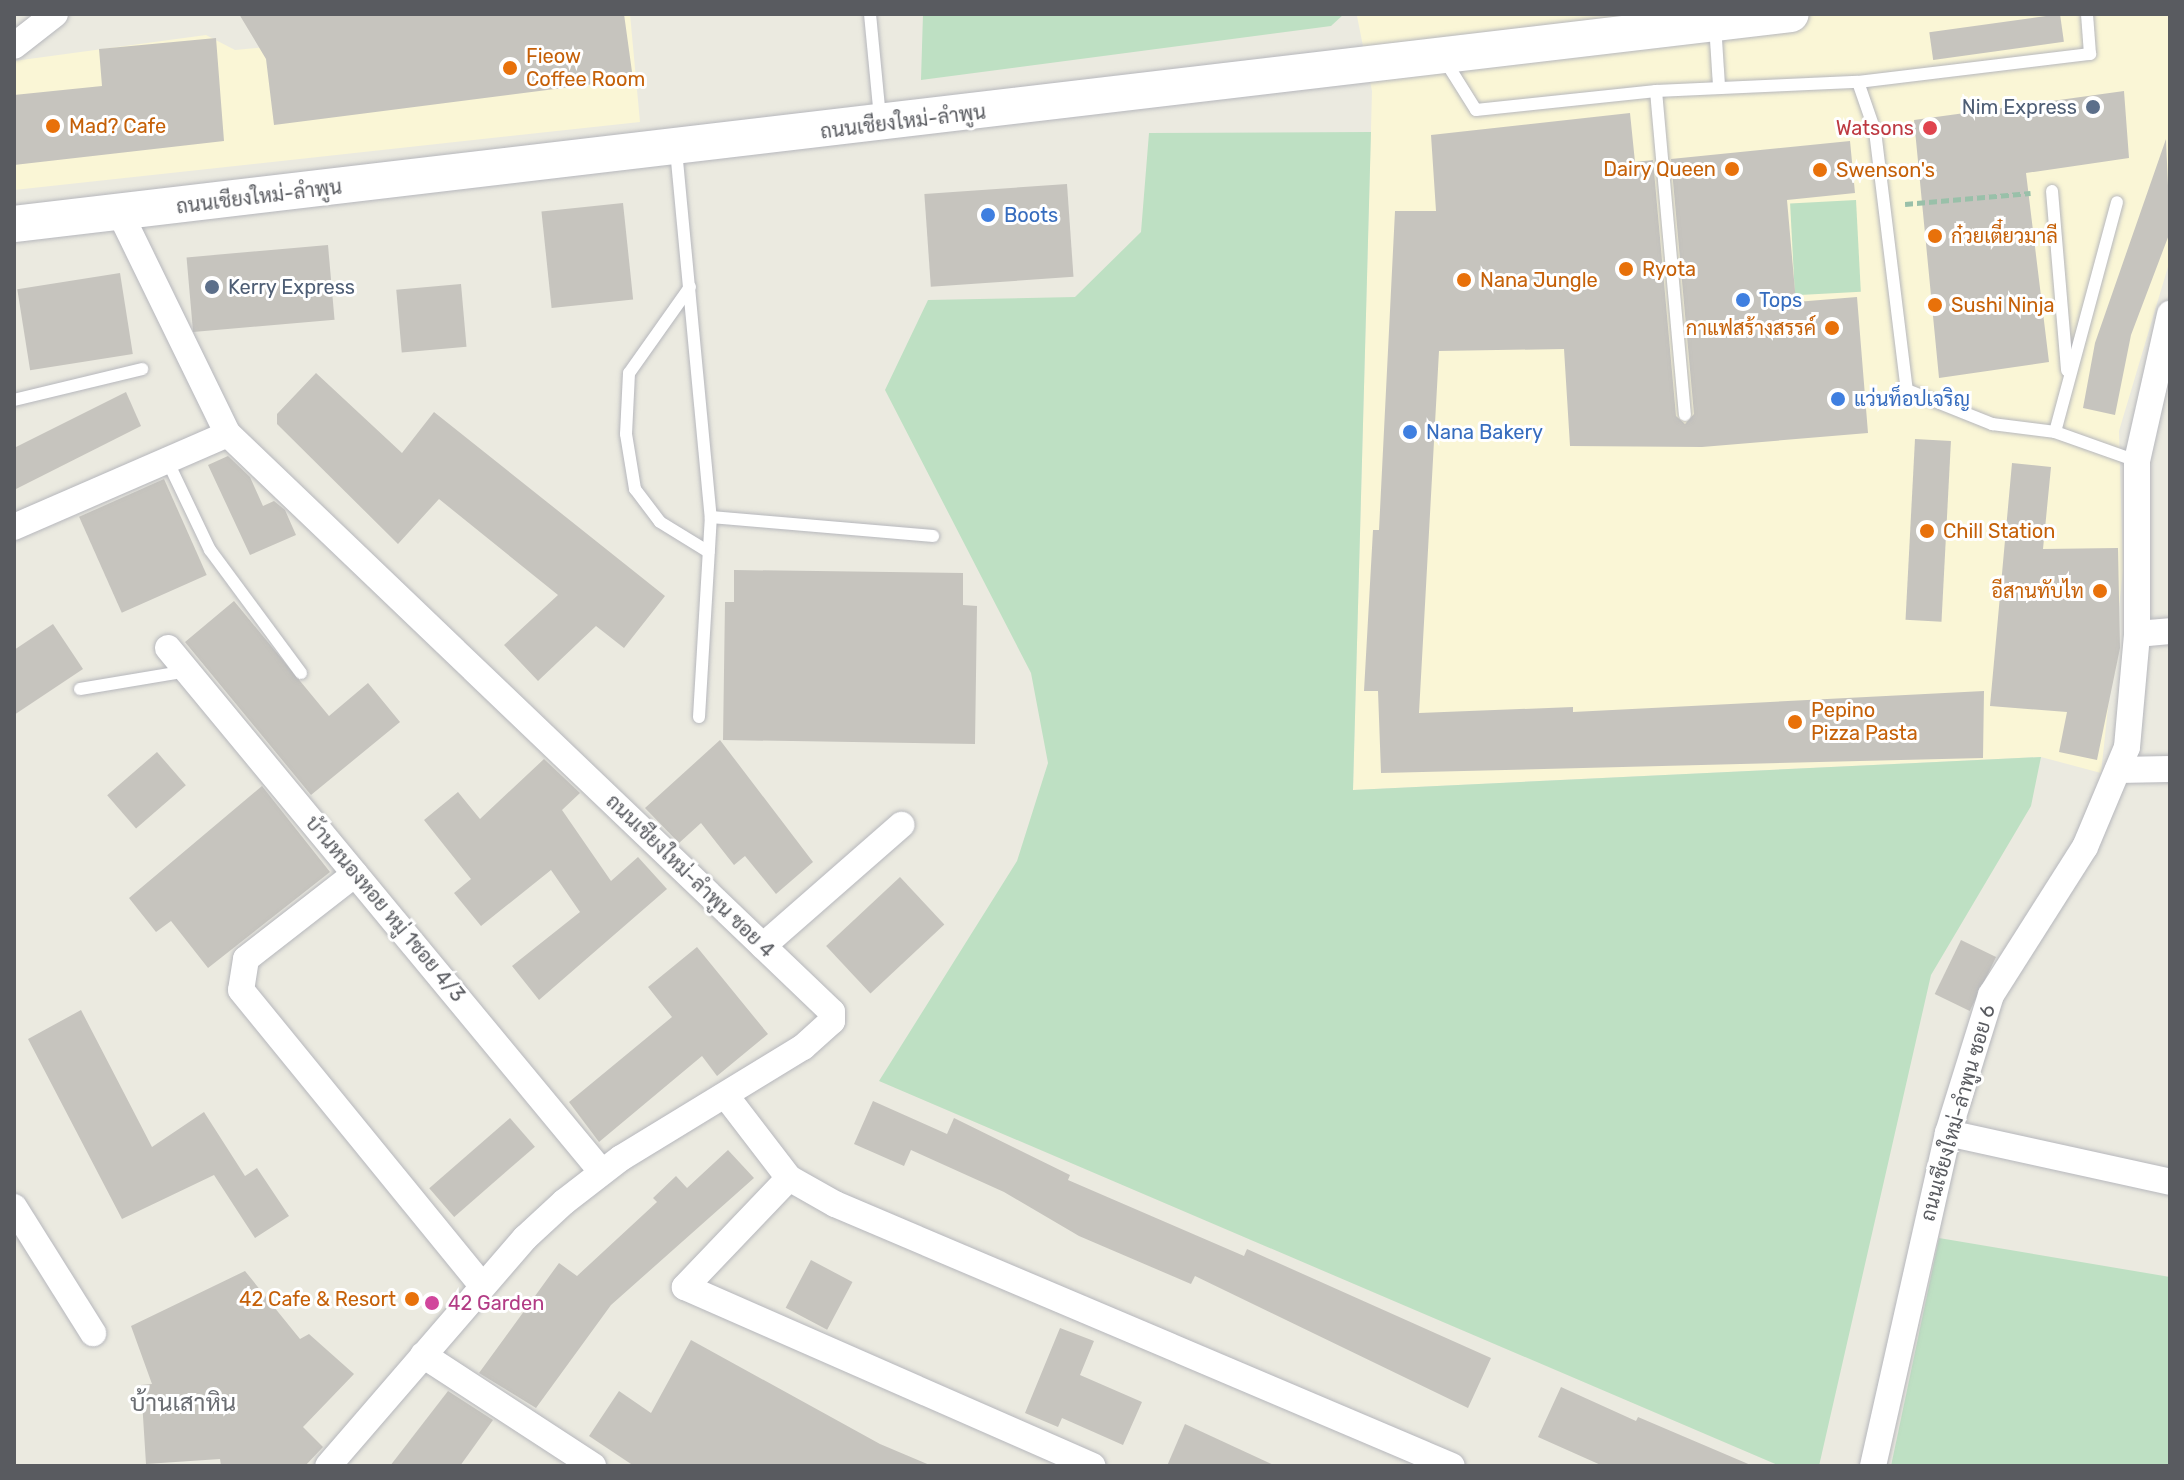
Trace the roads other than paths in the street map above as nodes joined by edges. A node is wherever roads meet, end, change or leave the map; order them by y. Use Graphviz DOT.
graph roads {
  1 [pos="55,14"];
  2 [pos="870,14"];
  3 [pos="1791,14"];
  4 [pos="2087,14"];
  5 [pos="1714,21"];
  6 [pos="14,46"];
  7 [pos="1443,57"];
  8 [pos="1858,82"];
  9 [pos="1719,86"];
  10 [pos="1656,91"];
  11 [pos="881,125"];
  12 [pos="676,150"];
  13 [pos="2052,191"];
  14 [pos="2117,202"];
  15 [pos="120,213"];
  16 [pos="14,224"];
  17 [pos="690,287"];
  18 [pos="2170,314"];
  19 [pos="142,369"];
  20 [pos="2068,381"];
  21 [pos="14,400"];
  22 [pos="1685,415"];
  23 [pos="2055,432"];
  24 [pos="228,434"];
  25 [pos="167,460"];
  26 [pos="2137,461"];
  27 [pos="711,517"];
  28 [pos="14,527"];
  29 [pos="933,536"];
  30 [pos="709,552"];
  31 [pos="2170,631"];
  32 [pos="2137,634"];
  33 [pos="168,648"];
  34 [pos="188,671"];
  35 [pos="301,673"];
  36 [pos="80,689"];
  37 [pos="699,717"];
  38 [pos="2170,769"];
  39 [pos="2118,770"];
  40 [pos="901,825"];
  41 [pos="355,874"];
  42 [pos="763,946"];
  43 [pos="726,1096"];
  44 [pos="1948,1133"];
  45 [pos="601,1171"];
  46 [pos="789,1178"];
  47 [pos="2170,1182"];
  48 [pos="14,1207"];
  49 [pos="482,1286"];
  50 [pos="93,1333"];
  51 [pos="423,1355"];
  52 [pos="328,1466"];
  53 [pos="593,1466"];
  54 [pos="1092,1466"];
  55 [pos="1452,1466"];
  56 [pos="1873,1466"];
  1 -- 6 [label="street"];
  2 -- 11 [label="lane"];
  3 -- 5 [label="main road, ถนนเชียงใหม่-ลำพูน"];
  4 -- 8 [label="lane"];
  5 -- 7 [label="main road, ถนนเชียงใหม่-ลำพูน"];
  5 -- 9 [label="lane"];
  7 -- 10 [label="lane"];
  7 -- 11 [label="main road, ถนนเชียงใหม่-ลำพูน"];
  8 -- 9 [label="lane"];
  8 -- 23 [label="lane"];
  9 -- 10 [label="lane"];
  10 -- 22 [label="lane"];
  11 -- 12 [label="main road, ถนนเชียงใหม่-ลำพูน"];
  12 -- 15 [label="main road, ถนนเชียงใหม่-ลำพูน"];
  12 -- 17 [label="lane"];
  13 -- 20 [label="lane"];
  14 -- 20 [label="lane"];
  15 -- 16 [label="main road, ถนนเชียงใหม่-ลำพูน"];
  15 -- 24 [label="street, ถนนเชียงใหม่-ลำพูน ซอย 4"];
  17 -- 27 [label="lane"];
  17 -- 30 [label="lane"];
  18 -- 26 [label="street, ถนนเชียงใหม่-ลำพูน ซอย 6"];
  19 -- 21 [label="lane"];
  20 -- 23 [label="lane"];
  23 -- 26 [label="lane"];
  24 -- 25 [label="street"];
  24 -- 42 [label="street, ถนนเชียงใหม่-ลำพูน ซอย 4"];
  25 -- 28 [label="street"];
  25 -- 35 [label="lane"];
  26 -- 32 [label="street, ถนนเชียงใหม่-ลำพูน ซอย 6"];
  27 -- 29 [label="lane"];
  27 -- 30 [label="lane"];
  30 -- 37 [label="lane"];
  31 -- 32 [label="street"];
  32 -- 39 [label="street, ถนนเชียงใหม่-ลำพูน ซอย 6"];
  33 -- 34 [label="street, บ้านหนองหอย หมู่ 1ซอย 4/3"];
  34 -- 36 [label="lane"];
  34 -- 41 [label="street, บ้านหนองหอย หมู่ 1ซอย 4/3"];
  38 -- 39 [label="street"];
  39 -- 44 [label="street, ถนนเชียงใหม่-ลำพูน ซอย 6"];
  40 -- 42 [label="street"];
  41 -- 45 [label="street, บ้านหนองหอย หมู่ 1ซอย 4/3"];
  41 -- 49 [label="street"];
  42 -- 43 [label="street, ถนนเชียงใหม่-ลำพูน ซอย 4"];
  43 -- 45 [label="street, ถนนเชียงใหม่-ลำพูน ซอย 4"];
  43 -- 46 [label="street"];
  44 -- 47 [label="street"];
  44 -- 56 [label="street, ถนนเชียงใหม่-ลำพูน ซอย 6"];
  45 -- 49 [label="street, ถนนเชียงใหม่-ลำพูน ซอย 4"];
  46 -- 54 [label="street"];
  46 -- 55 [label="street"];
  48 -- 50 [label="street"];
  49 -- 51 [label="street, ถนนเชียงใหม่-ลำพูน ซอย 4"];
  51 -- 52 [label="street, ถนนเชียงใหม่-ลำพูน ซอย 4"];
  51 -- 53 [label="street"];
}
